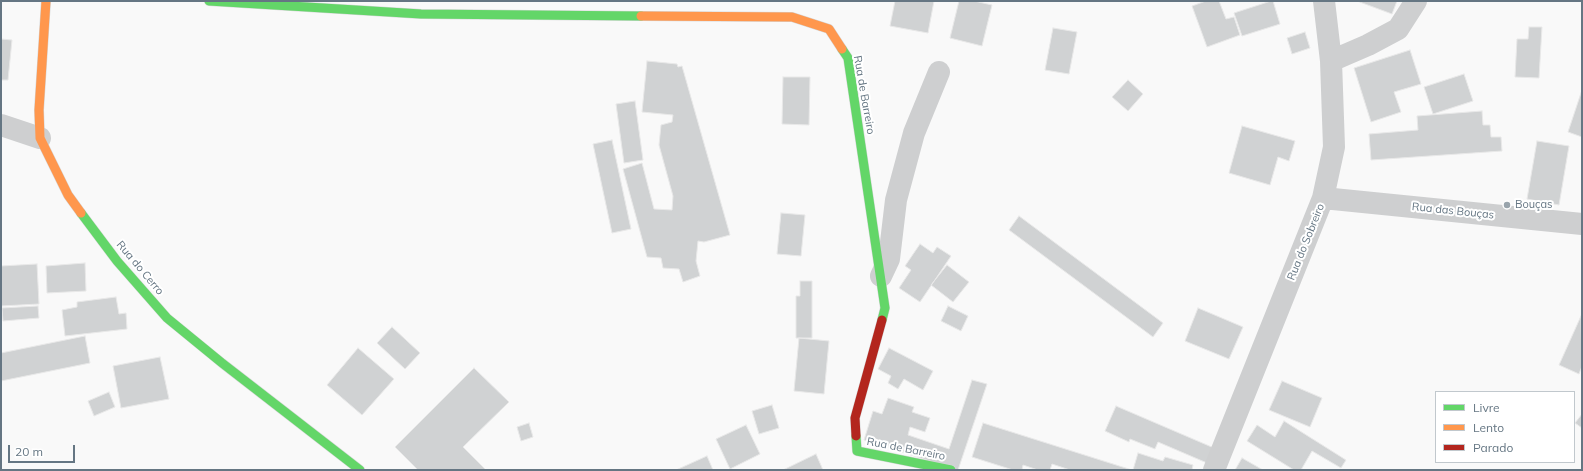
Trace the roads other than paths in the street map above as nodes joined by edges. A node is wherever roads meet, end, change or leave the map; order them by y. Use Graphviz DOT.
graph roads {
  1 [pos="46,1"];
  2 [pos="209,1"];
  3 [pos="1324,1"];
  4 [pos="1416,1"];
  5 [pos="1331,61"];
  6 [pos="939,72"];
  7 [pos="1,125"];
  8 [pos="40,138"];
  9 [pos="1323,198"];
  10 [pos="1582,224"];
  11 [pos="881,276"];
  12 [pos="360,470"];
  13 [pos="951,470"];
  14 [pos="1214,470"];
  1 -- 8 [label="street, Rua do Cerro"];
  2 -- 11 [label="street, Rua de Barreiro"];
  3 -- 5 [label="street, Rua do Sobreiro"];
  4 -- 5 [label="street"];
  5 -- 9 [label="street, Rua do Sobreiro"];
  6 -- 11 [label="street"];
  7 -- 8 [label="street"];
  8 -- 12 [label="street, Rua do Cerro"];
  9 -- 10 [label="street, Rua das Bouças"];
  9 -- 14 [label="street, Rua do Sobreiro"];
  11 -- 13 [label="street, Rua de Barreiro"];
}
